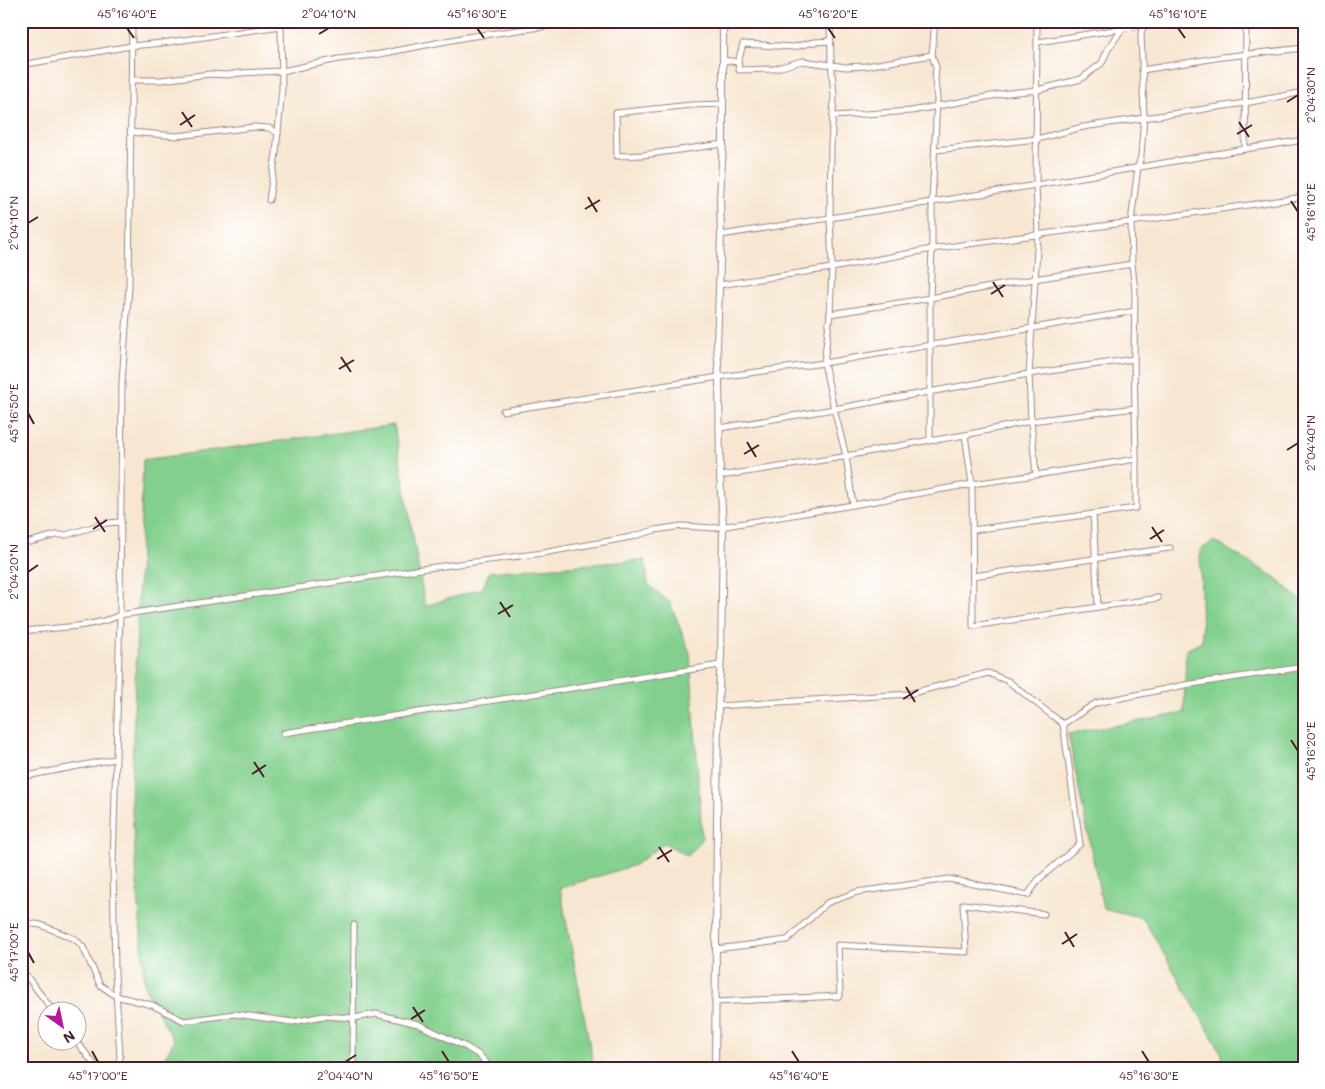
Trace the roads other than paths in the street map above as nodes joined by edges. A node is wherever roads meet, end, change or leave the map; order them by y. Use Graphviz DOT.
graph roads {
  1 [pos="132,21"];
  2 [pos="585,21"];
  3 [pos="723,21"];
  4 [pos="830,21"];
  5 [pos="935,21"];
  6 [pos="1038,21"];
  7 [pos="1157,21"];
  8 [pos="1246,21"];
  9 [pos="1145,23"];
  10 [pos="281,24"];
  11 [pos="1122,28"];
  12 [pos="831,41"];
  13 [pos="1038,42"];
  14 [pos="131,46"];
  15 [pos="1304,48"];
  16 [pos="932,55"];
  17 [pos="1245,56"];
  18 [pos="723,60"];
  19 [pos="738,62"];
  20 [pos="21,65"];
  21 [pos="832,65"];
  22 [pos="1142,70"];
  23 [pos="282,71"];
  24 [pos="131,80"];
  25 [pos="1038,90"];
  26 [pos="1304,92"];
  27 [pos="1245,103"];
  28 [pos="723,104"];
  29 [pos="937,107"];
  30 [pos="833,116"];
  31 [pos="1144,117"];
  32 [pos="130,132"];
  33 [pos="278,133"];
  34 [pos="1037,139"];
  35 [pos="1304,140"];
  36 [pos="722,144"];
  37 [pos="1245,149"];
  38 [pos="936,150"];
  39 [pos="1138,167"];
  40 [pos="1036,185"];
  41 [pos="1304,197"];
  42 [pos="269,200"];
  43 [pos="932,202"];
  44 [pos="830,217"];
  45 [pos="1131,222"];
  46 [pos="1038,234"];
  47 [pos="721,235"];
  48 [pos="932,249"];
  49 [pos="1132,264"];
  50 [pos="832,268"];
  51 [pos="1034,279"];
  52 [pos="720,285"];
  53 [pos="930,298"];
  54 [pos="1135,311"];
  55 [pos="830,314"];
  56 [pos="1032,328"];
  57 [pos="930,345"];
  58 [pos="1134,359"];
  59 [pos="824,363"];
  60 [pos="1029,374"];
  61 [pos="719,377"];
  62 [pos="929,393"];
  63 [pos="1135,408"];
  64 [pos="834,409"];
  65 [pos="504,411"];
  66 [pos="1031,421"];
  67 [pos="720,428"];
  68 [pos="965,435"];
  69 [pos="846,456"];
  70 [pos="1136,459"];
  71 [pos="1036,475"];
  72 [pos="720,476"];
  73 [pos="972,484"];
  74 [pos="853,505"];
  75 [pos="1093,514"];
  76 [pos="121,522"];
  77 [pos="723,526"];
  78 [pos="972,530"];
  79 [pos="21,541"];
  80 [pos="1170,548"];
  81 [pos="1095,560"];
  82 [pos="973,576"];
  83 [pos="1158,598"];
  84 [pos="1098,607"];
  85 [pos="120,615"];
  86 [pos="21,632"];
  87 [pos="720,665"];
  88 [pos="1304,666"];
  89 [pos="718,706"];
  90 [pos="1064,724"];
  91 [pos="284,733"];
  92 [pos="115,759"];
  93 [pos="21,777"];
  94 [pos="1044,914"];
  95 [pos="21,922"];
  96 [pos="354,925"];
  97 [pos="716,949"];
  98 [pos="21,969"];
  99 [pos="116,996"];
  100 [pos="46,1002"];
  101 [pos="715,1002"];
  102 [pos="354,1018"];
  103 [pos="85,1052"];
  104 [pos="97,1068"];
  105 [pos="117,1068"];
  106 [pos="353,1068"];
  107 [pos="491,1068"];
  108 [pos="715,1068"];
  1 -- 14 [label="street"];
  2 -- 23 [label="street"];
  3 -- 18 [label="street"];
  4 -- 12 [label="street"];
  5 -- 16 [label="street"];
  6 -- 13 [label="street"];
  7 -- 9 [label="street"];
  8 -- 17 [label="street"];
  9 -- 11 [label="street"];
  9 -- 22 [label="street"];
  10 -- 14 [label="street"];
  10 -- 23 [label="street"];
  11 -- 13 [label="street"];
  11 -- 25 [label="street"];
  12 -- 19 [label="street"];
  12 -- 21 [label="street"];
  13 -- 25 [label="street"];
  14 -- 20 [label="street"];
  14 -- 24 [label="street"];
  15 -- 17 [label="street"];
  16 -- 21 [label="street"];
  16 -- 29 [label="street"];
  17 -- 22 [label="street"];
  17 -- 27 [label="street"];
  18 -- 19 [label="street"];
  18 -- 28 [label="street"];
  19 -- 21 [label="street"];
  21 -- 30 [label="street"];
  22 -- 31 [label="street"];
  23 -- 24 [label="street"];
  23 -- 33 [label="street"];
  24 -- 32 [label="street"];
  25 -- 29 [label="street"];
  25 -- 34 [label="street"];
  26 -- 27 [label="street"];
  27 -- 31 [label="street"];
  27 -- 37 [label="street"];
  28 -- 36 [label="street"];
  28 -- 36 [label="street"];
  29 -- 30 [label="street"];
  29 -- 38 [label="street"];
  30 -- 44 [label="street"];
  31 -- 34 [label="street"];
  31 -- 39 [label="street"];
  32 -- 33 [label="street"];
  32 -- 76 [label="street"];
  33 -- 42 [label="street"];
  34 -- 38 [label="street"];
  34 -- 40 [label="street"];
  35 -- 37 [label="street"];
  36 -- 47 [label="street"];
  37 -- 39 [label="street"];
  38 -- 43 [label="street"];
  39 -- 40 [label="street"];
  39 -- 45 [label="street"];
  40 -- 43 [label="street"];
  40 -- 46 [label="street"];
  41 -- 45 [label="street"];
  43 -- 44 [label="street"];
  43 -- 48 [label="street"];
  44 -- 47 [label="street"];
  44 -- 50 [label="street"];
  45 -- 46 [label="street"];
  45 -- 49 [label="street"];
  46 -- 48 [label="street"];
  46 -- 51 [label="street"];
  47 -- 52 [label="street"];
  48 -- 50 [label="street"];
  48 -- 53 [label="street"];
  49 -- 51 [label="street"];
  49 -- 54 [label="street"];
  50 -- 52 [label="street"];
  50 -- 55 [label="street"];
  51 -- 53 [label="street"];
  51 -- 56 [label="street"];
  52 -- 61 [label="street"];
  53 -- 55 [label="street"];
  53 -- 57 [label="street"];
  54 -- 56 [label="street"];
  54 -- 58 [label="street"];
  55 -- 59 [label="street"];
  56 -- 57 [label="street"];
  56 -- 60 [label="street"];
  57 -- 59 [label="street"];
  57 -- 62 [label="street"];
  58 -- 60 [label="street"];
  58 -- 63 [label="street"];
  59 -- 61 [label="street"];
  59 -- 64 [label="street"];
  60 -- 62 [label="street"];
  60 -- 66 [label="street"];
  61 -- 65 [label="street"];
  61 -- 67 [label="street"];
  62 -- 64 [label="street"];
  62 -- 69 [label="street"];
  63 -- 66 [label="street"];
  63 -- 70 [label="street"];
  64 -- 67 [label="street"];
  64 -- 69 [label="street"];
  66 -- 68 [label="street"];
  66 -- 71 [label="street"];
  67 -- 72 [label="street"];
  68 -- 69 [label="street"];
  68 -- 73 [label="street"];
  69 -- 72 [label="street"];
  69 -- 74 [label="street"];
  70 -- 71 [label="street"];
  70 -- 75 [label="street"];
  71 -- 73 [label="street"];
  72 -- 77 [label="street"];
  73 -- 74 [label="street"];
  73 -- 78 [label="street"];
  74 -- 77 [label="street"];
  75 -- 78 [label="street"];
  75 -- 81 [label="street"];
  76 -- 79 [label="street"];
  76 -- 85 [label="street"];
  77 -- 85 [label="street"];
  77 -- 87 [label="street"];
  78 -- 82 [label="street"];
  80 -- 81 [label="street"];
  81 -- 82 [label="street"];
  81 -- 84 [label="street"];
  82 -- 84 [label="street"];
  83 -- 84 [label="street"];
  85 -- 86 [label="street"];
  85 -- 92 [label="street"];
  87 -- 89 [label="street"];
  87 -- 91 [label="street"];
  88 -- 90 [label="street"];
  89 -- 90 [label="street"];
  89 -- 97 [label="street"];
  90 -- 97 [label="street"];
  92 -- 93 [label="street"];
  92 -- 99 [label="street"];
  94 -- 101 [label="street"];
  95 -- 99 [label="street"];
  96 -- 102 [label="street"];
  97 -- 101 [label="street"];
  98 -- 100 [label="street"];
  99 -- 102 [label="street"];
  99 -- 105 [label="street"];
  101 -- 108 [label="street"];
  102 -- 106 [label="street"];
  102 -- 107 [label="street"];
  103 -- 104 [label="street"];
}
